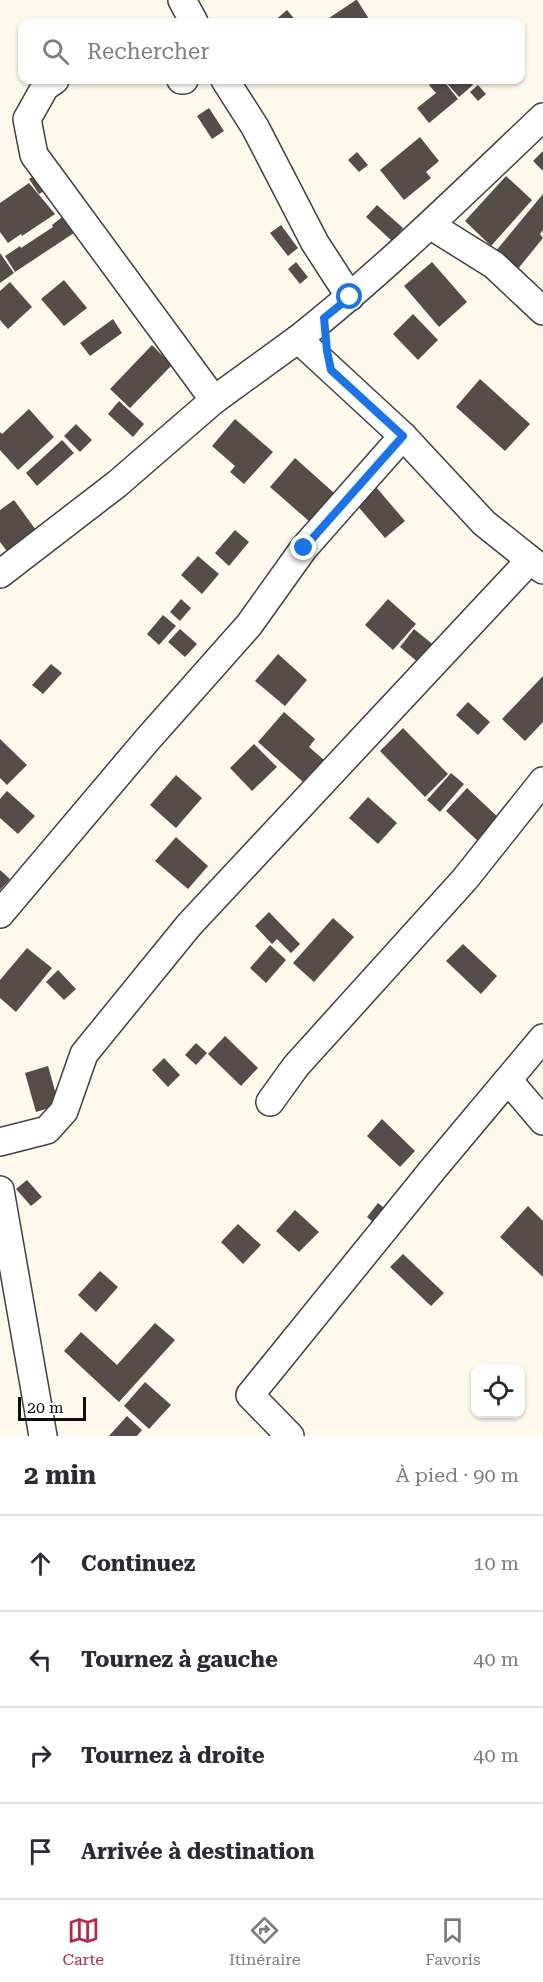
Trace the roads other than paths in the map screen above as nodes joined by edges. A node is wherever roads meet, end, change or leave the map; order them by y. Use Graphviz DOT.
graph roads {
  1 [pos="182,0"];
  2 [pos="192,18"];
  3 [pos="49,84"];
  4 [pos="228,84"];
  5 [pos="543,117"];
  6 [pos="430,225"];
  7 [pos="350,297"];
  8 [pos="543,311"];
  9 [pos="324,318"];
  10 [pos="298,339"];
  11 [pos="331,370"];
  12 [pos="214,400"];
  13 [pos="403,436"];
  14 [pos="537,565"];
  15 [pos="0,574"];
  16 [pos="543,781"];
  17 [pos="0,914"];
  18 [pos="543,1038"];
  19 [pos="508,1080"];
  20 [pos="270,1102"];
  21 [pos="543,1121"];
  22 [pos="0,1142"];
  23 [pos="0,1190"];
  24 [pos="43,1436"];
  25 [pos="290,1436"];
  1 -- 2 [label="street"];
  3 -- 12 [label="street"];
  4 -- 7 [label="street"];
  5 -- 6 [label="street"];
  6 -- 7 [label="street"];
  6 -- 8 [label="street"];
  7 -- 9 [label="street"];
  9 -- 10 [label="street"];
  9 -- 11 [label="street"];
  10 -- 11 [label="street"];
  10 -- 12 [label="street"];
  11 -- 13 [label="street"];
  12 -- 15 [label="street"];
  13 -- 14 [label="street"];
  13 -- 17 [label="street"];
  14 -- 22 [label="street"];
  16 -- 20 [label="street"];
  18 -- 19 [label="street"];
  19 -- 21 [label="street"];
  19 -- 25 [label="street"];
  23 -- 24 [label="street"];
}
